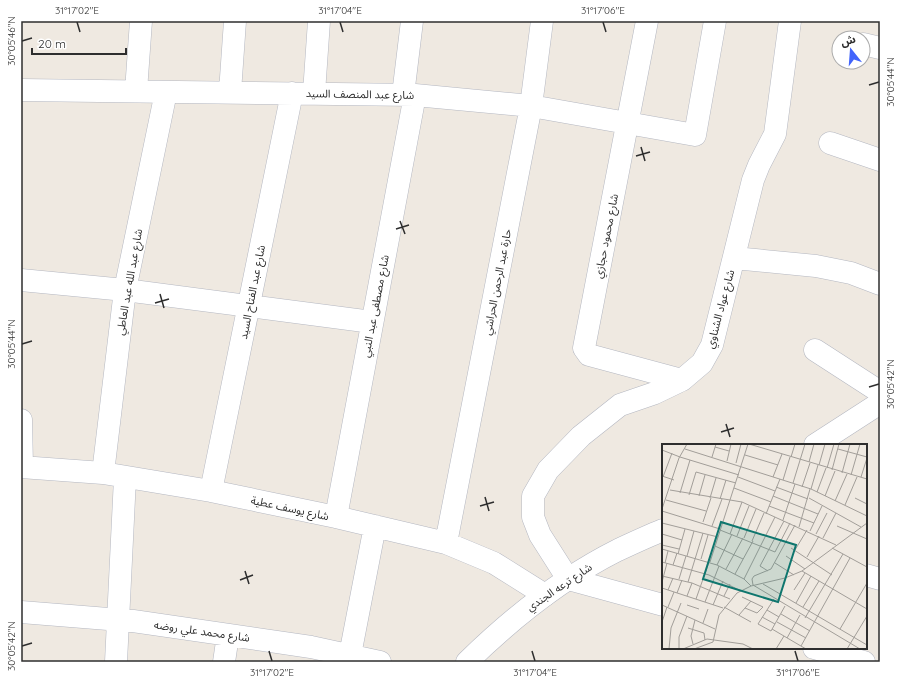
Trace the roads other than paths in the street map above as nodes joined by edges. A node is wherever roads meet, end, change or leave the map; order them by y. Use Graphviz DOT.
graph roads {
  1 [pos="141,21"];
  2 [pos="236,21"];
  3 [pos="319,21"];
  4 [pos="412,21"];
  5 [pos="542,21"];
  6 [pos="647,21"];
  7 [pos="715,21"];
  8 [pos="790,21"];
  9 [pos="21,90"];
  10 [pos="136,91"];
  11 [pos="166,92"];
  12 [pos="230,92"];
  13 [pos="292,93"];
  14 [pos="314,93"];
  15 [pos="409,95"];
  16 [pos="531,106"];
  17 [pos="628,123"];
  18 [pos="830,143"];
  19 [pos="880,160"];
  20 [pos="734,258"];
  21 [pos="21,280"];
  22 [pos="880,284"];
  23 [pos="125,290"];
  24 [pos="249,306"];
  25 [pos="372,322"];
  26 [pos="815,350"];
  27 [pos="682,380"];
  28 [pos="880,392"];
  29 [pos="880,402"];
  30 [pos="21,420"];
  31 [pos="817,444"];
  32 [pos="21,467"];
  33 [pos="103,474"];
  34 [pos="125,478"];
  35 [pos="211,491"];
  36 [pos="336,517"];
  37 [pos="375,526"];
  38 [pos="662,530"];
  39 [pos="446,543"];
  40 [pos="867,575"];
  41 [pos="568,579"];
  42 [pos="880,579"];
  43 [pos="545,595"];
  44 [pos="662,605"];
  45 [pos="21,612"];
  46 [pos="118,620"];
  47 [pos="228,634"];
  48 [pos="817,649"];
  49 [pos="310,655"];
  50 [pos="350,655"];
  51 [pos="850,660"];
  52 [pos="116,662"];
  53 [pos="224,662"];
  54 [pos="380,662"];
  55 [pos="467,662"];
  1 -- 10 [label="street"];
  2 -- 12 [label="street"];
  3 -- 14 [label="street"];
  4 -- 15 [label="street, شارع مصطفى عبد النبي"];
  5 -- 16 [label="street, حارة عبد الرحمن الحراشي"];
  6 -- 17 [label="street, شارع محمود حجازي"];
  7 -- 17 [label="street, شارع عبد المنصف السيد"];
  8 -- 20 [label="street, شارع عواد الشناوي"];
  9 -- 10 [label="street, شارع عبد المنصف السيد"];
  10 -- 11 [label="street, شارع عبد المنصف السيد"];
  11 -- 12 [label="street, شارع عبد المنصف السيد"];
  11 -- 23 [label="street, شارع عبد الله عبد العاطي"];
  12 -- 13 [label="street, شارع عبد المنصف السيد"];
  13 -- 14 [label="street, شارع عبد المنصف السيد"];
  13 -- 24 [label="street, شارع عبد الفتاح السيد"];
  14 -- 15 [label="street, شارع عبد المنصف السيد"];
  15 -- 16 [label="street, شارع عبد المنصف السيد"];
  15 -- 25 [label="street, شارع مصطفى عبد النبي"];
  16 -- 17 [label="street, شارع عبد المنصف السيد"];
  16 -- 39 [label="street, حارة عبد الرحمن الحراشي"];
  17 -- 27 [label="street, شارع محمود حجازي"];
  18 -- 19 [label="street"];
  20 -- 22 [label="street"];
  20 -- 27 [label="street, شارع عواد الشناوي"];
  21 -- 23 [label="street"];
  23 -- 24 [label="street"];
  23 -- 33 [label="street, شارع عبد الله عبد العاطي"];
  24 -- 25 [label="street"];
  24 -- 35 [label="street, شارع عبد الفتاح السيد"];
  25 -- 36 [label="street, شارع مصطفى عبد النبي"];
  26 -- 28 [label="street"];
  27 -- 41 [label="street, شارع عواد الشناوي"];
  29 -- 31 [label="street"];
  30 -- 32 [label="street"];
  32 -- 33 [label="street, شارع يوسف عطية"];
  33 -- 34 [label="street, شارع يوسف عطية"];
  34 -- 35 [label="street, شارع يوسف عطية"];
  34 -- 46 [label="street"];
  35 -- 36 [label="street, شارع يوسف عطية"];
  36 -- 37 [label="street, شارع يوسف عطية"];
  37 -- 39 [label="street, شارع يوسف عطية"];
  37 -- 50 [label="street"];
  38 -- 41 [label="street, شارع ترعه الجندي"];
  39 -- 43 [label="street, شارع يوسف عطية"];
  40 -- 42 [label="street"];
  41 -- 43 [label="street, شارع ترعه الجندي"];
  41 -- 44 [label="street"];
  43 -- 55 [label="street, شارع ترعه الجندي"];
  45 -- 46 [label="street, شارع محمد علي روضه"];
  46 -- 47 [label="street, شارع محمد علي روضه"];
  46 -- 52 [label="street"];
  47 -- 49 [label="street, شارع محمد علي روضه"];
  47 -- 53 [label="street"];
  48 -- 51 [label="street"];
  49 -- 50 [label="street, شارع محمد علي روضه"];
  50 -- 54 [label="street, شارع محمد علي روضه"];
}
